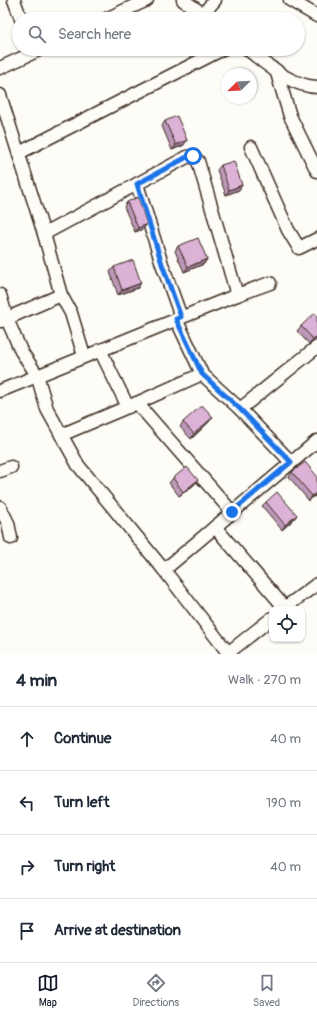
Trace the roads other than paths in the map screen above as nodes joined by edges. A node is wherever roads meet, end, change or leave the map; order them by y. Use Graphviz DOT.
graph roads {
  1 [pos="14,0"];
  2 [pos="147,0"];
  3 [pos="183,0"];
  4 [pos="215,0"];
  5 [pos="290,0"];
  6 [pos="18,12"];
  7 [pos="121,12"];
  8 [pos="201,12"];
  9 [pos="209,12"];
  10 [pos="317,16"];
  11 [pos="24,56"];
  12 [pos="209,56"];
  13 [pos="257,56"];
  14 [pos="0,68"];
  15 [pos="276,70"];
  16 [pos="317,87"];
  17 [pos="0,95"];
  18 [pos="251,147"];
  19 [pos="19,153"];
  20 [pos="317,171"];
  21 [pos="137,184"];
  22 [pos="44,234"];
  23 [pos="317,239"];
  24 [pos="270,283"];
  25 [pos="61,294"];
  26 [pos="237,294"];
  27 [pos="0,295"];
  28 [pos="178,318"];
  29 [pos="4,320"];
  30 [pos="317,347"];
  31 [pos="100,350"];
  32 [pos="84,356"];
  33 [pos="202,374"];
  34 [pos="37,375"];
  35 [pos="0,390"];
  36 [pos="133,405"];
  37 [pos="240,409"];
  38 [pos="60,434"];
  39 [pos="317,441"];
  40 [pos="291,462"];
  41 [pos="11,466"];
  42 [pos="0,471"];
  43 [pos="0,507"];
  44 [pos="232,512"];
  45 [pos="215,527"];
  46 [pos="11,538"];
  47 [pos="164,570"];
  48 [pos="317,584"];
  49 [pos="282,606"];
  50 [pos="287,606"];
  51 [pos="269,620"];
  52 [pos="228,654"];
  1 -- 6 [label="street"];
  2 -- 7 [label="street"];
  3 -- 8 [label="street"];
  4 -- 9 [label="street"];
  5 -- 10 [label="street"];
  11 -- 14 [label="street"];
  12 -- 19 [label="street"];
  13 -- 15 [label="street"];
  15 -- 16 [label="street"];
  15 -- 20 [label="street"];
  17 -- 19 [label="street"];
  18 -- 23 [label="street"];
  19 -- 22 [label="street"];
  21 -- 22 [label="street"];
  21 -- 26 [label="street"];
  21 -- 28 [label="street"];
  22 -- 25 [label="street"];
  24 -- 26 [label="street"];
  25 -- 29 [label="street"];
  25 -- 32 [label="street"];
  26 -- 28 [label="street"];
  27 -- 29 [label="street"];
  28 -- 31 [label="street"];
  28 -- 33 [label="street"];
  29 -- 34 [label="street"];
  30 -- 37 [label="street"];
  31 -- 32 [label="street"];
  31 -- 36 [label="street"];
  32 -- 34 [label="street"];
  33 -- 36 [label="street"];
  33 -- 37 [label="street"];
  34 -- 35 [label="street"];
  34 -- 38 [label="street"];
  36 -- 38 [label="street"];
  36 -- 44 [label="street"];
  37 -- 40 [label="street"];
  38 -- 47 [label="street"];
  39 -- 40 [label="street"];
  40 -- 44 [label="street"];
  41 -- 42 [label="street"];
  43 -- 46 [label="street"];
  44 -- 45 [label="street"];
  45 -- 47 [label="street"];
  45 -- 49 [label="street"];
  47 -- 52 [label="street"];
  48 -- 50 [label="street"];
  51 -- 52 [label="street"];
}
